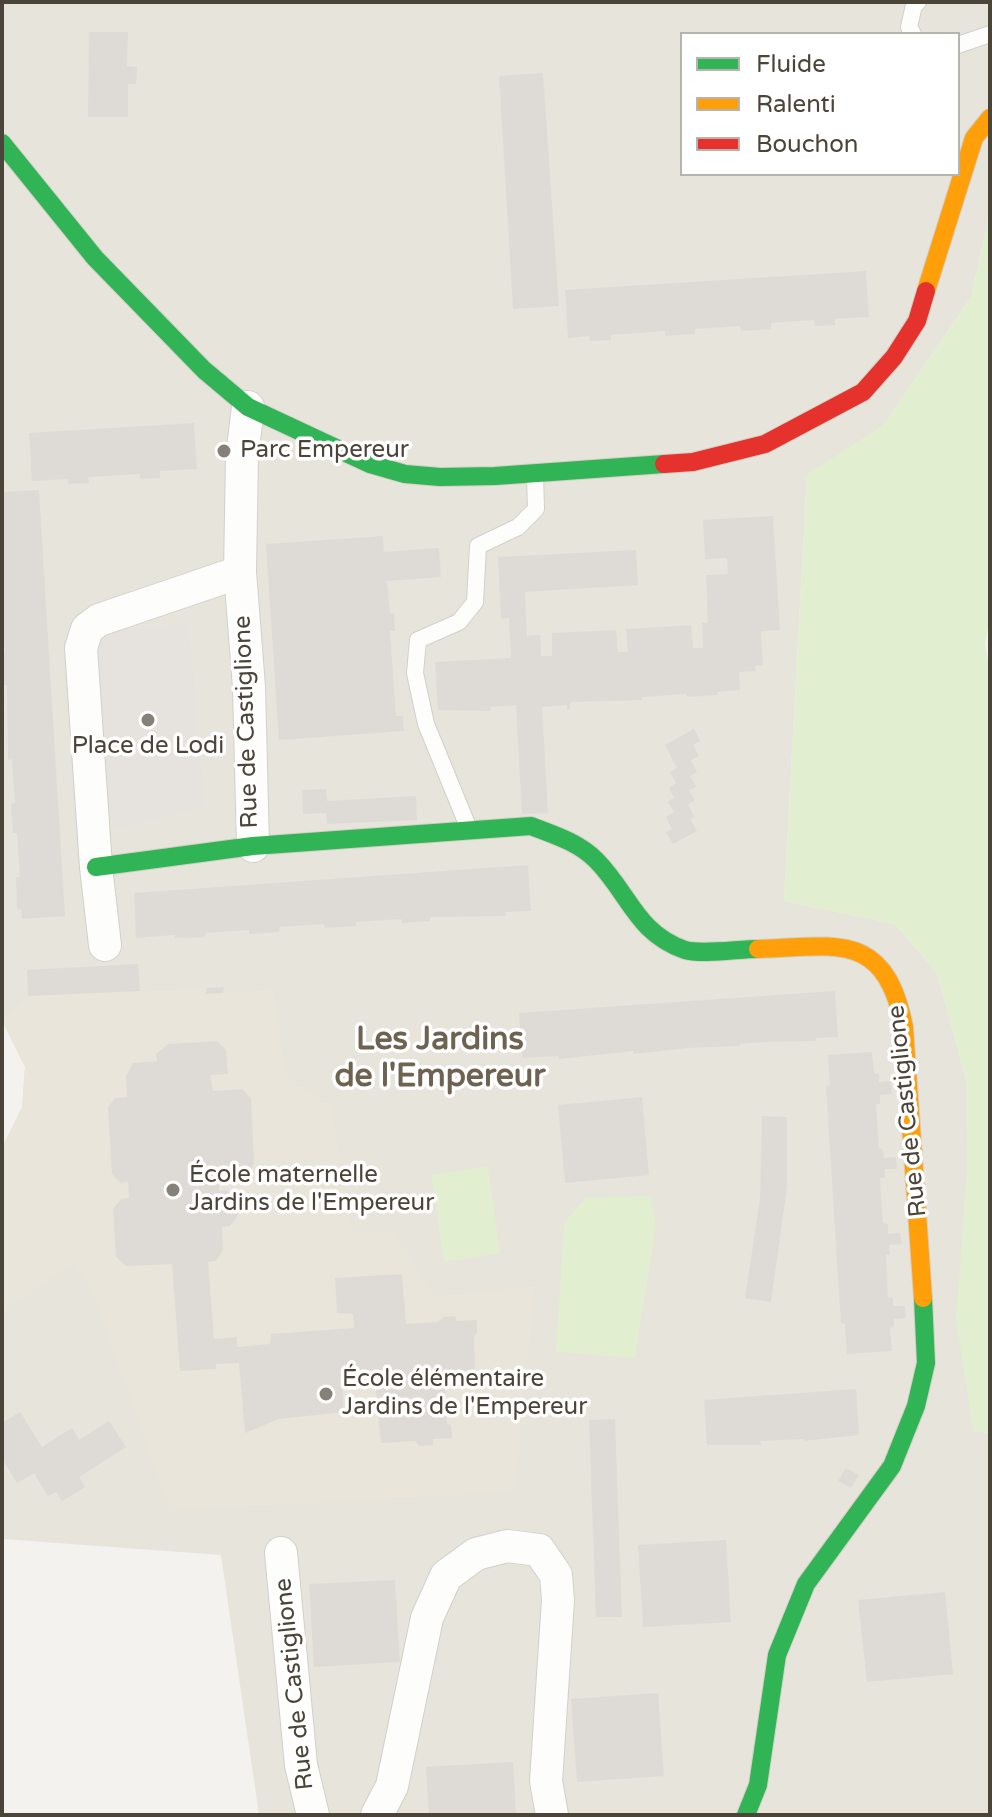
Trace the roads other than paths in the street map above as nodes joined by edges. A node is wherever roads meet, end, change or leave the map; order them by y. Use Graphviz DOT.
graph roads {
  1 [pos="918,2"];
  2 [pos="912,32"];
  3 [pos="990,34"];
  4 [pos="960,44"];
  5 [pos="990,118"];
  6 [pos="2,143"];
  7 [pos="248,407"];
  8 [pos="535,473"];
  9 [pos="240,572"];
  10 [pos="469,830"];
  11 [pos="253,846"];
  12 [pos="96,867"];
  13 [pos="105,945"];
  14 [pos="281,1553"];
  15 [pos="313,1815"];
  16 [pos="377,1815"];
  17 [pos="552,1815"];
  18 [pos="746,1815"];
  1 -- 2 [label="lane"];
  3 -- 4 [label="lane"];
  5 -- 8 [label="street"];
  6 -- 7 [label="street"];
  7 -- 8 [label="street"];
  7 -- 9 [label="street, Rue de Castiglione"];
  8 -- 10 [label="lane"];
  9 -- 11 [label="street, Rue de Castiglione"];
  9 -- 12 [label="street"];
  10 -- 11 [label="street, Rue de Castiglione"];
  10 -- 18 [label="street, Rue de Castiglione"];
  11 -- 12 [label="street"];
  12 -- 13 [label="street"];
  14 -- 15 [label="street, Rue de Castiglione"];
  16 -- 17 [label="street"];
}
